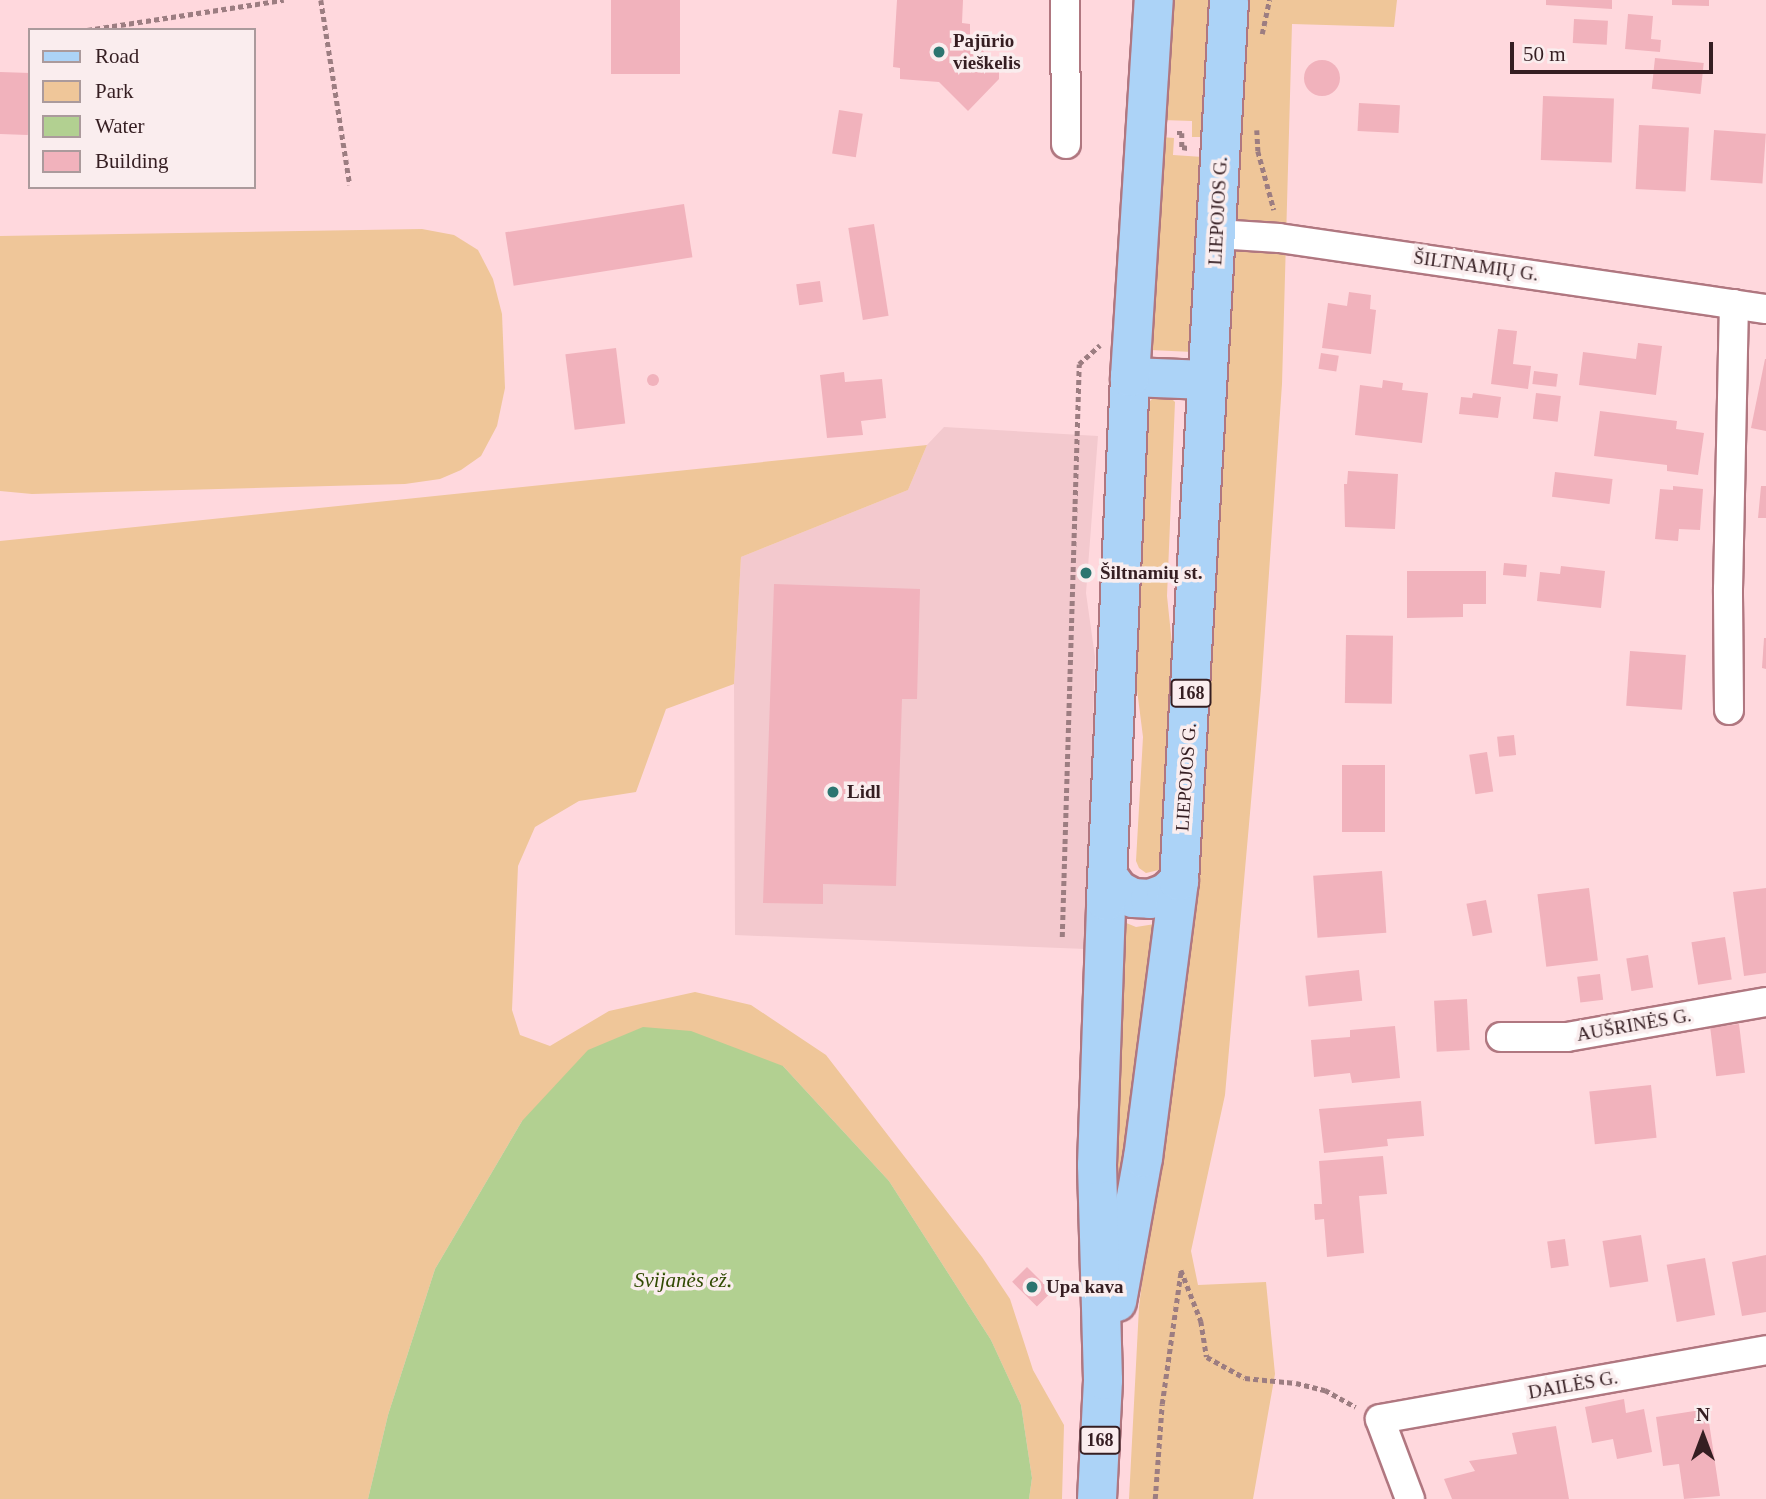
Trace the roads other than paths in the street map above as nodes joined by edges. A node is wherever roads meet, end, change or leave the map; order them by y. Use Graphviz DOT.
graph roads {
  1 [pos="1065,0"];
  2 [pos="1154,0"];
  3 [pos="1229,0"];
  4 [pos="1066,144"];
  5 [pos="1217,234"];
  6 [pos="1734,304"];
  7 [pos="1766,309"];
  8 [pos="1130,377"];
  9 [pos="1207,380"];
  10 [pos="1729,710"];
  11 [pos="1108,876"];
  12 [pos="1179,881"];
  13 [pos="1766,1002"];
  14 [pos="1501,1037"];
  15 [pos="1766,1350"];
  16 [pos="1103,1380"];
  17 [pos="1097,1499"];
  18 [pos="1410,1499"];
  1 -- 4 [label="street"];
  2 -- 8 [label="main road, LIEPOJOS G. / 168"];
  3 -- 5 [label="main road, LIEPOJOS G. / 168"];
  5 -- 6 [label="street, ŠILTNAMIŲ G."];
  5 -- 9 [label="main road, LIEPOJOS G. / 168"];
  6 -- 7 [label="street, ŠILTNAMIŲ G."];
  6 -- 10 [label="street"];
  8 -- 9 [label="main road"];
  8 -- 11 [label="main road, LIEPOJOS G. / 168"];
  9 -- 12 [label="main road, LIEPOJOS G. / 168"];
  11 -- 12 [label="main road"];
  11 -- 16 [label="main road, LIEPOJOS G. / 168"];
  12 -- 16 [label="main road, LIEPOJOS G. / 168"];
  13 -- 14 [label="street, AUŠRINĖS G."];
  15 -- 18 [label="street, DAILĖS G."];
  16 -- 17 [label="main road, LIEPOJOS G. / 168"];
}
